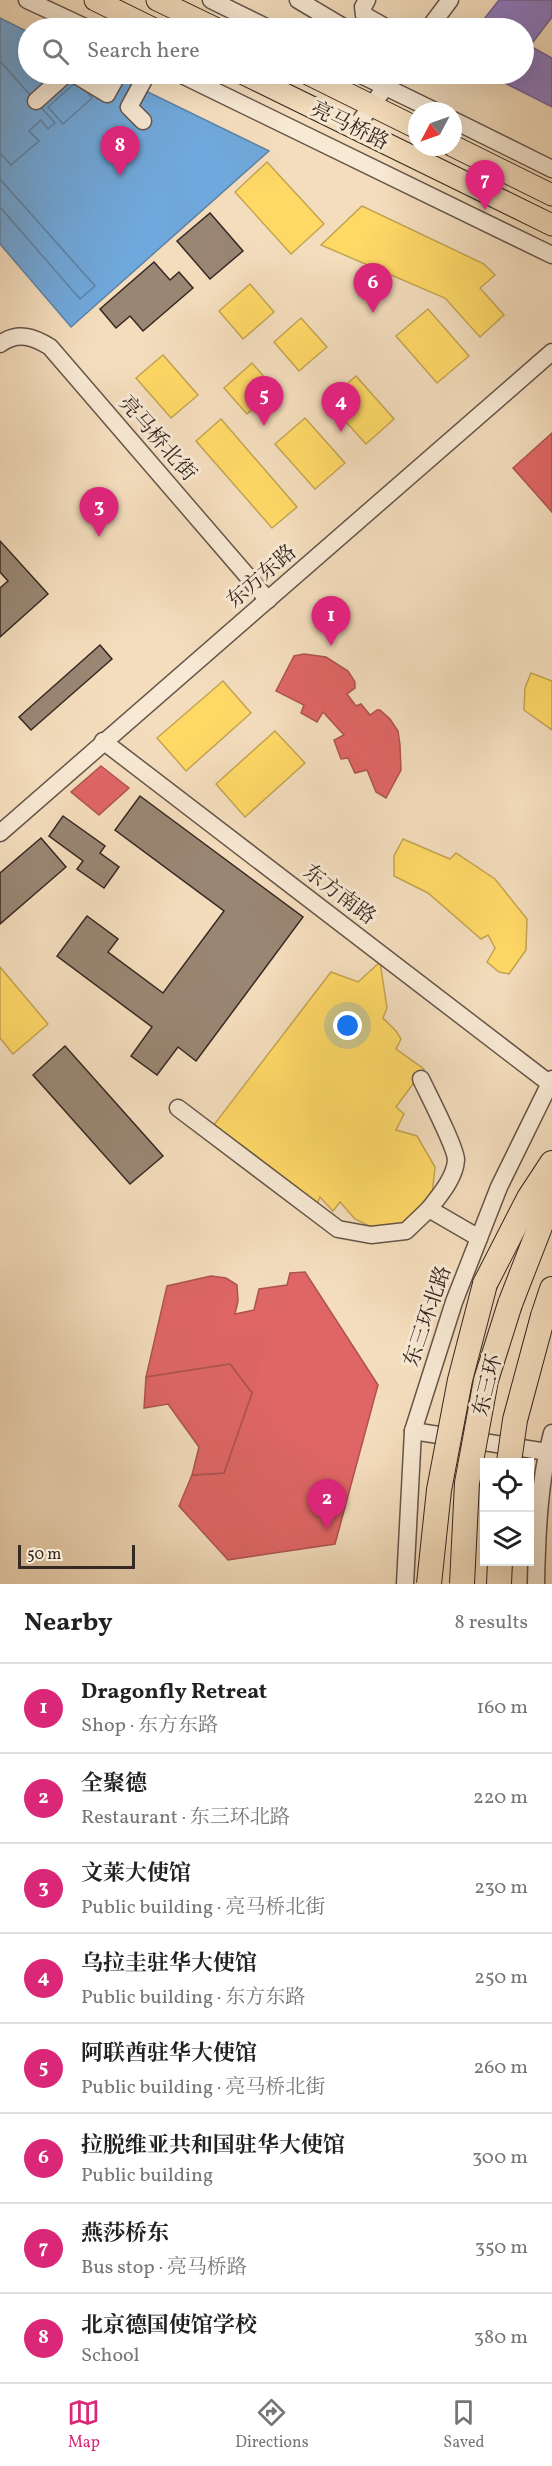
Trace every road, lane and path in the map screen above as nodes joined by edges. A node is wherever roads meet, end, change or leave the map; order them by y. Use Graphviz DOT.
graph roads {
  1 [pos="27,0"];
  2 [pos="95,0"];
  3 [pos="157,0"];
  4 [pos="211,0"];
  5 [pos="298,0"];
  6 [pos="367,0"];
  7 [pos="450,0"];
  8 [pos="66,18"];
  9 [pos="132,18"];
  10 [pos="194,18"];
  11 [pos="248,18"];
  12 [pos="328,18"];
  13 [pos="369,18"];
  14 [pos="436,18"];
  15 [pos="55,84"];
  16 [pos="90,84"];
  17 [pos="112,84"];
  18 [pos="142,84"];
  19 [pos="201,84"];
  20 [pos="265,84"];
  21 [pos="329,84"];
  22 [pos="387,84"];
  23 [pos="396,84"];
  24 [pos="36,101"];
  25 [pos="422,102"];
  26 [pos="372,105"];
  27 [pos="143,121"];
  28 [pos="408,123"];
  29 [pos="462,124"];
  30 [pos="355,128"];
  31 [pos="462,150"];
  32 [pos="552,169"];
  33 [pos="552,195"];
  34 [pos="552,225"];
  35 [pos="552,255"];
  36 [pos="0,344"];
  37 [pos="552,352"];
  38 [pos="268,600"];
  39 [pos="103,741"];
  40 [pos="0,833"];
  41 [pos="421,1079"];
  42 [pos="550,1081"];
  43 [pos="178,1108"];
  44 [pos="552,1163"];
  45 [pos="552,1196"];
  46 [pos="429,1209"];
  47 [pos="479,1238"];
  48 [pos="552,1289"];
  49 [pos="413,1431"];
  50 [pos="552,1433"];
  51 [pos="547,1452"];
  52 [pos="510,1458"];
  53 [pos="500,1566"];
  54 [pos="405,1584"];
  55 [pos="429,1584"];
  56 [pos="462,1584"];
  57 [pos="499,1584"];
  58 [pos="536,1584"];
  1 -- 8 [label="street"];
  2 -- 9 [label="main road"];
  3 -- 10 [label="main road"];
  4 -- 11 [label="street"];
  5 -- 12 [label="street"];
  6 -- 13 [label="street"];
  7 -- 14 [label="street"];
  15 -- 24 [label="street"];
  16 -- 17 [label="street"];
  18 -- 27 [label="street"];
  19 -- 35 [label="street"];
  20 -- 30 [label="main road, 亮马桥路"];
  21 -- 26 [label="main road, 亮马桥路"];
  22 -- 26 [label="street"];
  23 -- 25 [label="street"];
  26 -- 28 [label="main road, 亮马桥路"];
  26 -- 30 [label="street"];
  29 -- 32 [label="street"];
  30 -- 34 [label="main road, 亮马桥路"];
  31 -- 33 [label="main road"];
  36 -- 38 [label="street, 亮马桥北街"];
  37 -- 38 [label="street, 东方东路"];
  38 -- 39 [label="street, 东方东路"];
  39 -- 40 [label="street, 东方东路"];
  39 -- 42 [label="street, 东方南路"];
  41 -- 46 [label="street"];
  42 -- 47 [label="street, 东三环北路"];
  43 -- 46 [label="street"];
  44 -- 55 [label="highway, bridge"];
  45 -- 56 [label="highway, 东三环, bridge"];
  46 -- 47 [label="street"];
  47 -- 49 [label="street, 东三环北路"];
  48 -- 52 [label="highway, 东三环, bridge"];
  49 -- 51 [label="street"];
  49 -- 54 [label="street, 东三环北路"];
  50 -- 51 [label="street"];
  51 -- 58 [label="street"];
  53 -- 57 [label="highway"];
}
